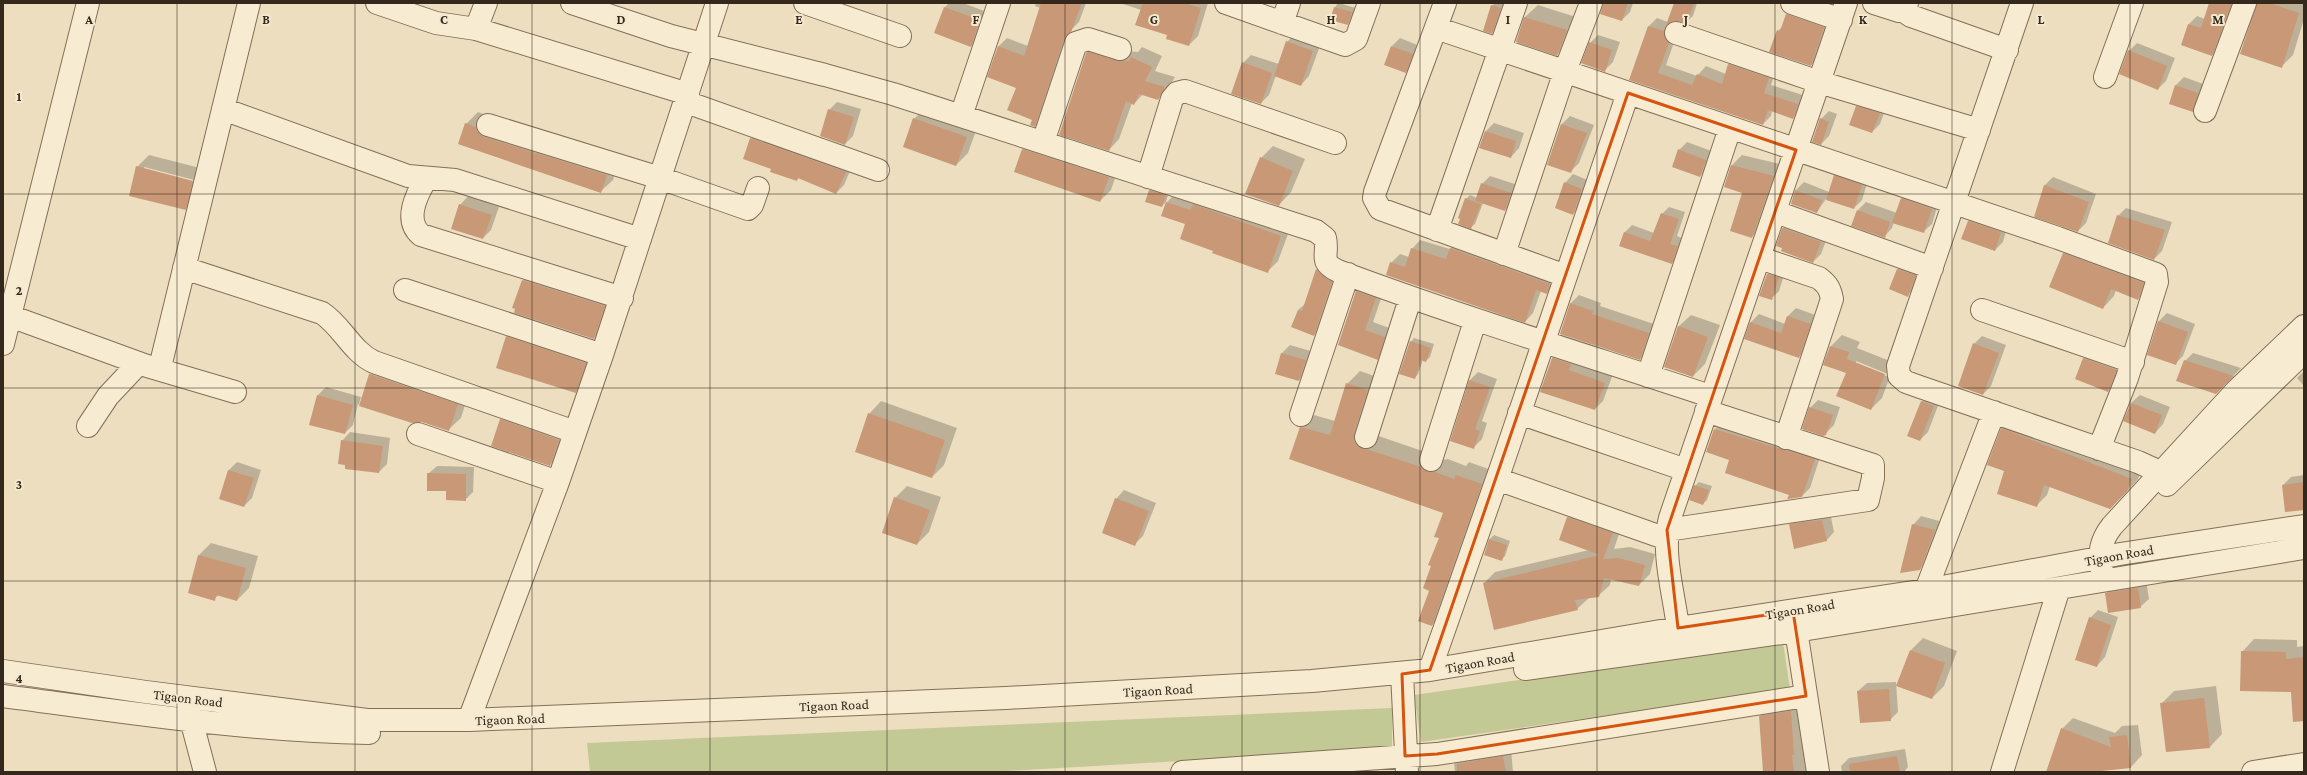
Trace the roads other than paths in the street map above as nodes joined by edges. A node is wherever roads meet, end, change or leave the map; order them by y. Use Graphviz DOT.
graph roads {
  1 [pos="88,3"];
  2 [pos="249,3"];
  3 [pos="377,3"];
  4 [pos="486,3"];
  5 [pos="572,3"];
  6 [pos="717,3"];
  7 [pos="805,3"];
  8 [pos="999,3"];
  9 [pos="1226,3"];
  10 [pos="1289,3"];
  11 [pos="1369,3"];
  12 [pos="1445,3"];
  13 [pos="1516,3"];
  14 [pos="1591,3"];
  15 [pos="1792,3"];
  16 [pos="1874,3"];
  17 [pos="2022,3"];
  18 [pos="2132,3"];
  19 [pos="2245,3"];
  20 [pos="1905,7"];
  21 [pos="1844,12"];
  22 [pos="1282,23"];
  23 [pos="1436,28"];
  24 [pos="476,29"];
  25 [pos="1676,33"];
  26 [pos="900,36"];
  27 [pos="704,45"];
  28 [pos="1120,49"];
  29 [pos="1499,49"];
  30 [pos="2007,50"];
  31 [pos="1565,71"];
  32 [pos="2105,77"];
  33 [pos="1819,82"];
  34 [pos="1628,93"];
  35 [pos="687,98"];
  36 [pos="222,108"];
  37 [pos="2206,111"];
  38 [pos="961,116"];
  39 [pos="488,125"];
  40 [pos="1730,128"];
  41 [pos="1978,130"];
  42 [pos="1043,142"];
  43 [pos="1335,143"];
  44 [pos="1796,150"];
  45 [pos="878,170"];
  46 [pos="1148,176"];
  47 [pos="660,178"];
  48 [pos="426,179"];
  49 [pos="758,188"];
  50 [pos="1955,204"];
  51 [pos="1776,212"];
  52 [pos="1437,230"];
  53 [pos="640,239"];
  54 [pos="1504,254"];
  55 [pos="1760,258"];
  56 [pos="184,268"];
  57 [pos="1932,268"];
  58 [pos="1348,274"];
  59 [pos="1566,276"];
  60 [pos="406,290"];
  61 [pos="622,298"];
  62 [pos="1410,299"];
  63 [pos="1982,310"];
  64 [pos="10,316"];
  65 [pos="1475,321"];
  66 [pos="2304,326"];
  67 [pos="1544,341"];
  68 [pos="3,344"];
  69 [pos="2304,352"];
  70 [pos="602,355"];
  71 [pos="2133,362"];
  72 [pos="148,365"];
  73 [pos="1648,376"];
  74 [pos="235,392"];
  75 [pos="1708,404"];
  76 [pos="1994,412"];
  77 [pos="1519,413"];
  78 [pos="1301,414"];
  79 [pos="88,426"];
  80 [pos="575,432"];
  81 [pos="418,434"];
  82 [pos="1366,438"];
  83 [pos="1786,438"];
  84 [pos="2099,449"];
  85 [pos="1431,460"];
  86 [pos="1686,470"];
  87 [pos="2160,472"];
  88 [pos="1497,479"];
  89 [pos="558,482"];
  90 [pos="2304,526"];
  91 [pos="1667,535"];
  92 [pos="2304,548"];
  93 [pos="2109,556"];
  94 [pos="2115,579"];
  95 [pos="2059,588"];
  96 [pos="1926,590"];
  97 [pos="1923,611"];
  98 [pos="1795,621"];
  99 [pos="1678,628"];
  100 [pos="1430,670"];
  101 [pos="3,671"];
  102 [pos="1402,681"];
  103 [pos="3,696"];
  104 [pos="1806,696"];
  105 [pos="184,697"];
  106 [pos="469,720"];
  107 [pos="193,722"];
  108 [pos="1406,764"];
  109 [pos="2304,764"];
  110 [pos="205,772"];
  111 [pos="1182,772"];
  112 [pos="1818,772"];
  113 [pos="2002,772"];
  114 [pos="2253,772"];
  1 -- 64 [label="street"];
  2 -- 36 [label="street"];
  3 -- 24 [label="street"];
  4 -- 24 [label="street"];
  5 -- 27 [label="street"];
  6 -- 27 [label="street"];
  7 -- 26 [label="street"];
  8 -- 38 [label="street"];
  9 -- 22 [label="street"];
  10 -- 22 [label="street"];
  11 -- 22 [label="street"];
  12 -- 23 [label="street"];
  13 -- 29 [label="street"];
  14 -- 31 [label="street"];
  15 -- 21 [label="street"];
  16 -- 20 [label="street"];
  17 -- 30 [label="street"];
  18 -- 32 [label="street"];
  19 -- 37 [label="street"];
  20 -- 30 [label="street"];
  21 -- 33 [label="street"];
  23 -- 29 [label="street"];
  23 -- 52 [label="street"];
  24 -- 35 [label="street"];
  25 -- 33 [label="street"];
  27 -- 35 [label="street"];
  27 -- 38 [label="street"];
  28 -- 42 [label="street"];
  29 -- 31 [label="street"];
  29 -- 52 [label="street"];
  30 -- 41 [label="street"];
  31 -- 34 [label="street"];
  31 -- 54 [label="street"];
  33 -- 41 [label="street"];
  33 -- 44 [label="street"];
  34 -- 40 [label="street"];
  34 -- 59 [label="street"];
  35 -- 45 [label="street"];
  35 -- 47 [label="street"];
  36 -- 48 [label="street"];
  36 -- 56 [label="street"];
  38 -- 42 [label="street"];
  39 -- 47 [label="street"];
  40 -- 44 [label="street"];
  40 -- 73 [label="street"];
  41 -- 50 [label="street"];
  42 -- 46 [label="street"];
  43 -- 46 [label="street"];
  44 -- 50 [label="street"];
  44 -- 51 [label="street"];
  46 -- 58 [label="street"];
  47 -- 49 [label="street"];
  47 -- 53 [label="street"];
  48 -- 53 [label="street"];
  48 -- 61 [label="street"];
  50 -- 57 [label="street"];
  50 -- 71 [label="street"];
  51 -- 55 [label="street"];
  51 -- 57 [label="street"];
  52 -- 54 [label="street"];
  53 -- 61 [label="street"];
  54 -- 59 [label="street"];
  55 -- 75 [label="street"];
  55 -- 83 [label="street"];
  56 -- 72 [label="street"];
  56 -- 80 [label="street"];
  57 -- 76 [label="street"];
  58 -- 62 [label="street"];
  58 -- 78 [label="street"];
  59 -- 67 [label="street"];
  60 -- 70 [label="street"];
  61 -- 70 [label="street"];
  62 -- 65 [label="street"];
  62 -- 82 [label="street"];
  63 -- 71 [label="street"];
  64 -- 68 [label="street"];
  64 -- 72 [label="street"];
  65 -- 67 [label="street"];
  65 -- 85 [label="street"];
  66 -- 87 [label="street"];
  67 -- 73 [label="street"];
  67 -- 77 [label="street"];
  69 -- 93 [label="street"];
  70 -- 80 [label="street"];
  71 -- 84 [label="street"];
  72 -- 74 [label="street"];
  72 -- 79 [label="street"];
  73 -- 75 [label="street"];
  75 -- 83 [label="street"];
  75 -- 86 [label="street"];
  76 -- 84 [label="street"];
  76 -- 96 [label="street"];
  77 -- 86 [label="street"];
  77 -- 88 [label="street"];
  80 -- 89 [label="street"];
  81 -- 89 [label="street"];
  83 -- 91 [label="street"];
  84 -- 87 [label="street"];
  86 -- 91 [label="street"];
  87 -- 93 [label="street"];
  88 -- 91 [label="street"];
  88 -- 100 [label="street"];
  89 -- 106 [label="street"];
  90 -- 93 [label="street, Tigaon Road"];
  91 -- 99 [label="street"];
  92 -- 94 [label="street"];
  93 -- 94 [label="street"];
  93 -- 96 [label="street, Tigaon Road"];
  94 -- 95 [label="street"];
  95 -- 97 [label="street"];
  95 -- 113 [label="street"];
  96 -- 97 [label="street"];
  96 -- 98 [label="street, Tigaon Road"];
  97 -- 98 [label="street"];
  98 -- 99 [label="street, Tigaon Road"];
  98 -- 102 [label="street"];
  98 -- 104 [label="street"];
  99 -- 100 [label="street, Tigaon Road"];
  100 -- 102 [label="street, Tigaon Road"];
  101 -- 105 [label="street, Tigaon Road"];
  102 -- 106 [label="street, Tigaon Road"];
  102 -- 107 [label="street"];
  102 -- 108 [label="street"];
  103 -- 107 [label="street"];
  104 -- 108 [label="street"];
  104 -- 112 [label="street"];
  105 -- 106 [label="street, Tigaon Road"];
  105 -- 107 [label="street"];
  107 -- 110 [label="street"];
  108 -- 111 [label="street"];
  109 -- 114 [label="street"];
}
